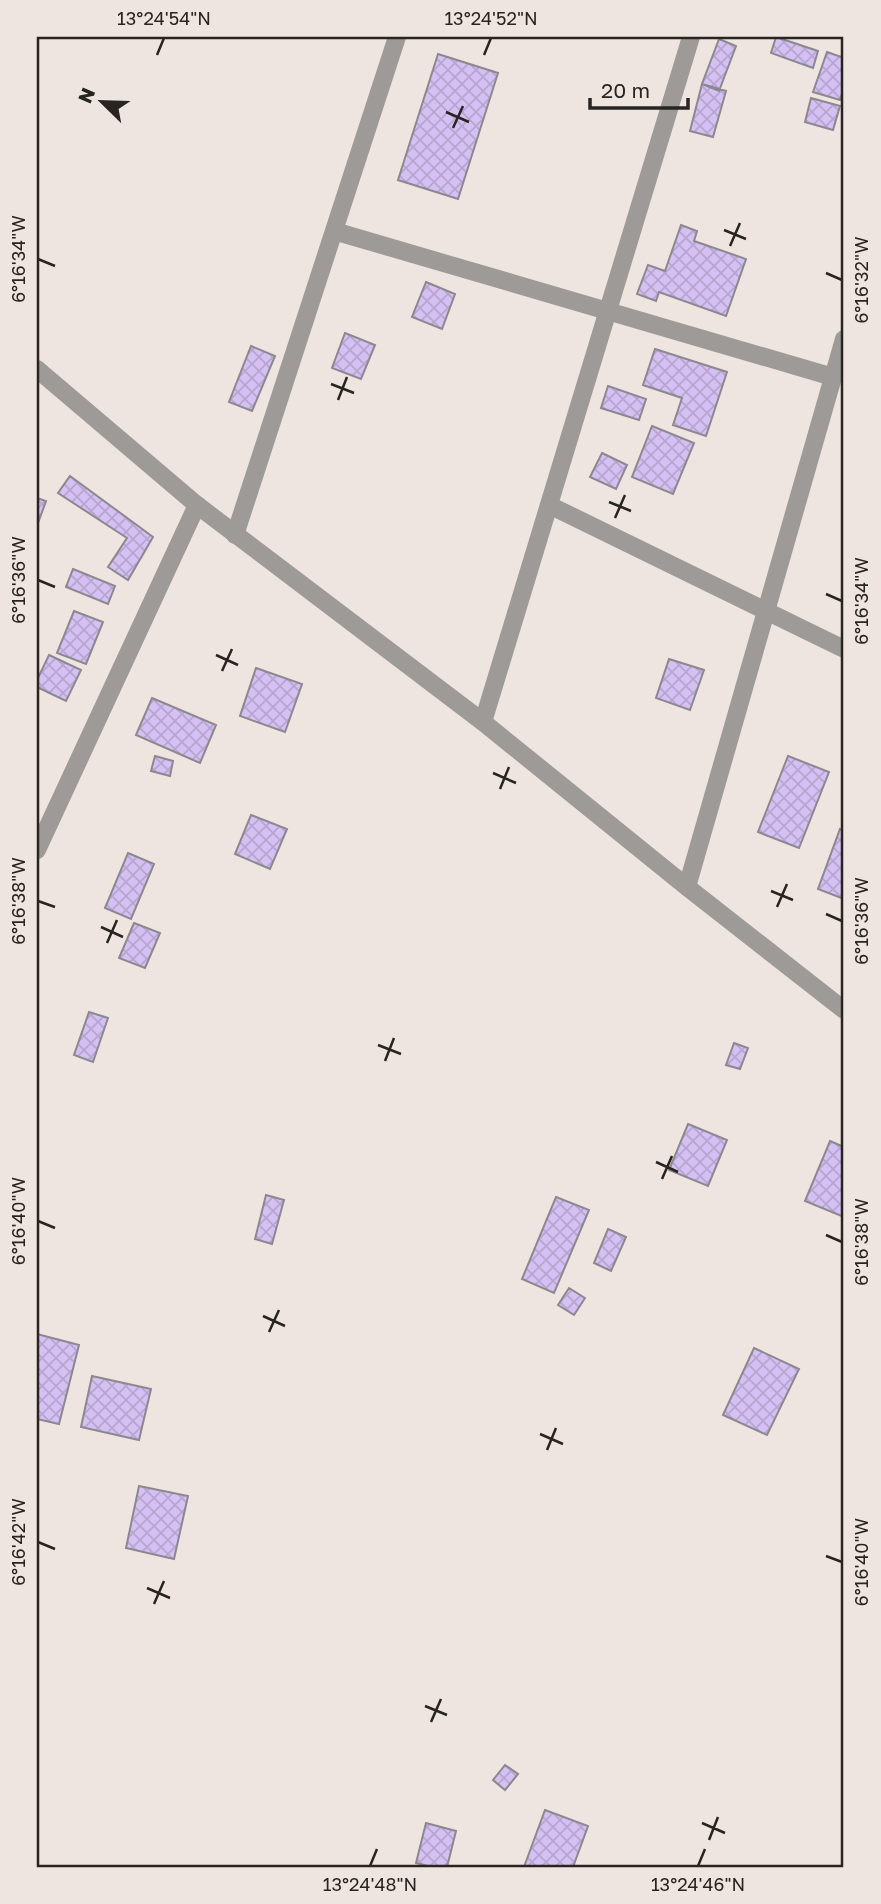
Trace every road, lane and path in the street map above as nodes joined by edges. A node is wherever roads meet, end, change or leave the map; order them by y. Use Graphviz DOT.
graph roads {
  1 [pos="397,37"];
  2 [pos="691,37"];
  3 [pos="334,231"];
  4 [pos="608,311"];
  5 [pos="844,339"];
  6 [pos="37,369"];
  7 [pos="833,377"];
  8 [pos="197,505"];
  9 [pos="549,505"];
  10 [pos="235,535"];
  11 [pos="766,611"];
  12 [pos="844,649"];
  13 [pos="483,722"];
  14 [pos="37,850"];
  15 [pos="687,887"];
  16 [pos="844,1010"];
  1 -- 3 [label="street"];
  2 -- 4 [label="street"];
  3 -- 4 [label="street"];
  3 -- 10 [label="street"];
  4 -- 7 [label="street"];
  4 -- 9 [label="street"];
  5 -- 7 [label="street"];
  6 -- 8 [label="street"];
  7 -- 11 [label="street"];
  8 -- 10 [label="street"];
  8 -- 14 [label="street"];
  9 -- 11 [label="street"];
  9 -- 13 [label="street"];
  10 -- 13 [label="street"];
  11 -- 12 [label="street"];
  11 -- 15 [label="street"];
  13 -- 15 [label="street"];
  15 -- 16 [label="street"];
}
